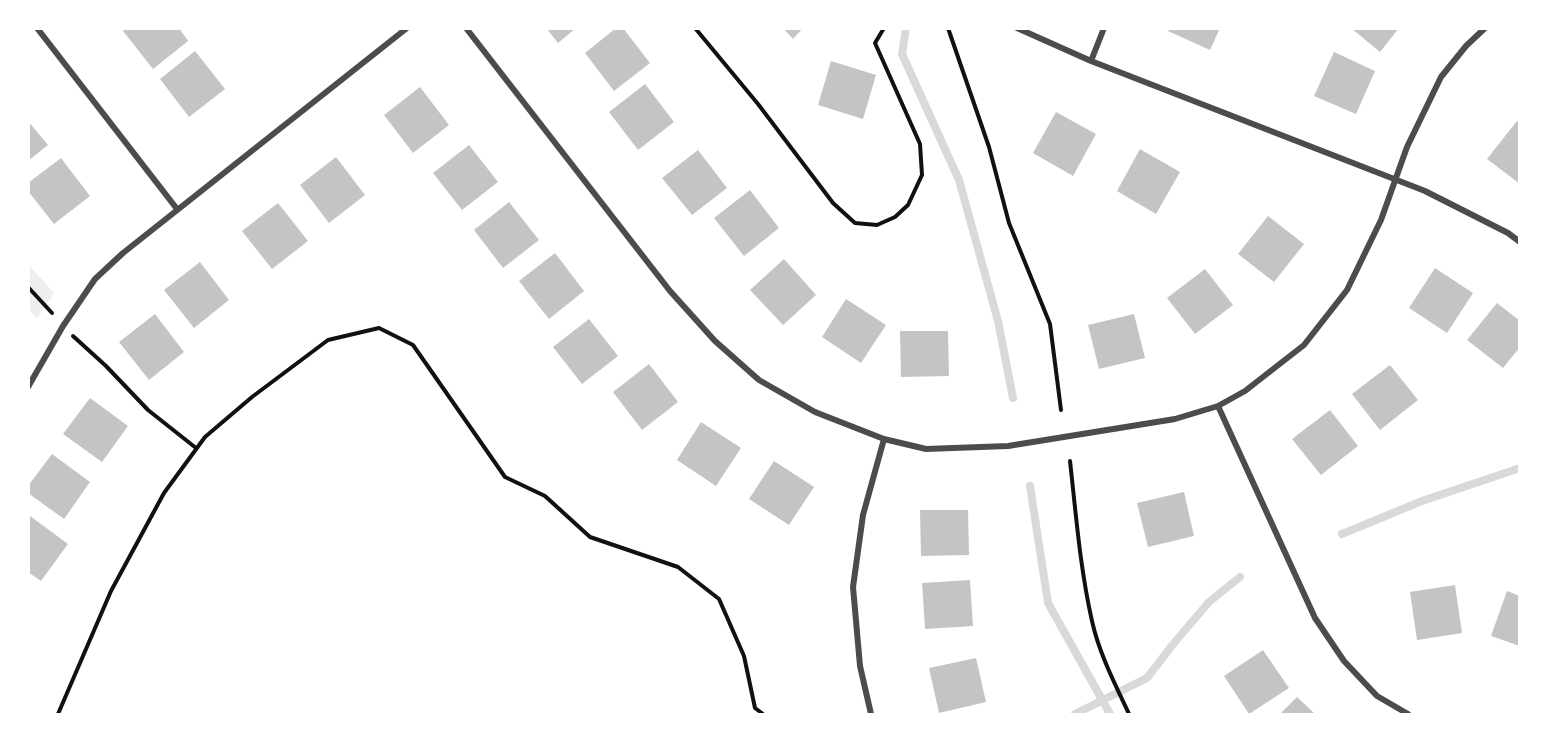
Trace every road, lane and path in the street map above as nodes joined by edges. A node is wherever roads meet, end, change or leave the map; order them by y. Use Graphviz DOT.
graph roads {
  1 [pos="37,28"];
  2 [pos="407,28"];
  3 [pos="466,28"];
  4 [pos="695,28"];
  5 [pos="884,28"];
  6 [pos="948,28"];
  7 [pos="1017,28"];
  8 [pos="1104,28"];
  9 [pos="1485,28"];
  10 [pos="1091,61"];
  11 [pos="1396,180"];
  12 [pos="177,208"];
  13 [pos="1520,242"];
  14 [pos="28,287"];
  15 [pos="63,326"];
  16 [pos="28,387"];
  17 [pos="1218,406"];
  18 [pos="1061,410"];
  19 [pos="884,440"];
  20 [pos="196,448"];
  21 [pos="1070,461"];
  22 [pos="58,714"];
  23 [pos="763,714"];
  24 [pos="871,714"];
  25 [pos="1129,714"];
  26 [pos="1408,714"];
  1 -- 12 [label="street"];
  2 -- 12 [label="street"];
  3 -- 19 [label="street"];
  4 -- 5 [label="path"];
  6 -- 18 [label="path"];
  7 -- 10 [label="street"];
  8 -- 10 [label="street"];
  9 -- 11 [label="street"];
  10 -- 11 [label="street"];
  11 -- 13 [label="street"];
  11 -- 17 [label="street"];
  12 -- 15 [label="street"];
  14 -- 15 [label="path"];
  15 -- 16 [label="street"];
  15 -- 20 [label="path"];
  17 -- 19 [label="street"];
  17 -- 26 [label="street"];
  19 -- 24 [label="street"];
  20 -- 22 [label="path"];
  20 -- 23 [label="path"];
  21 -- 25 [label="path"];
}
